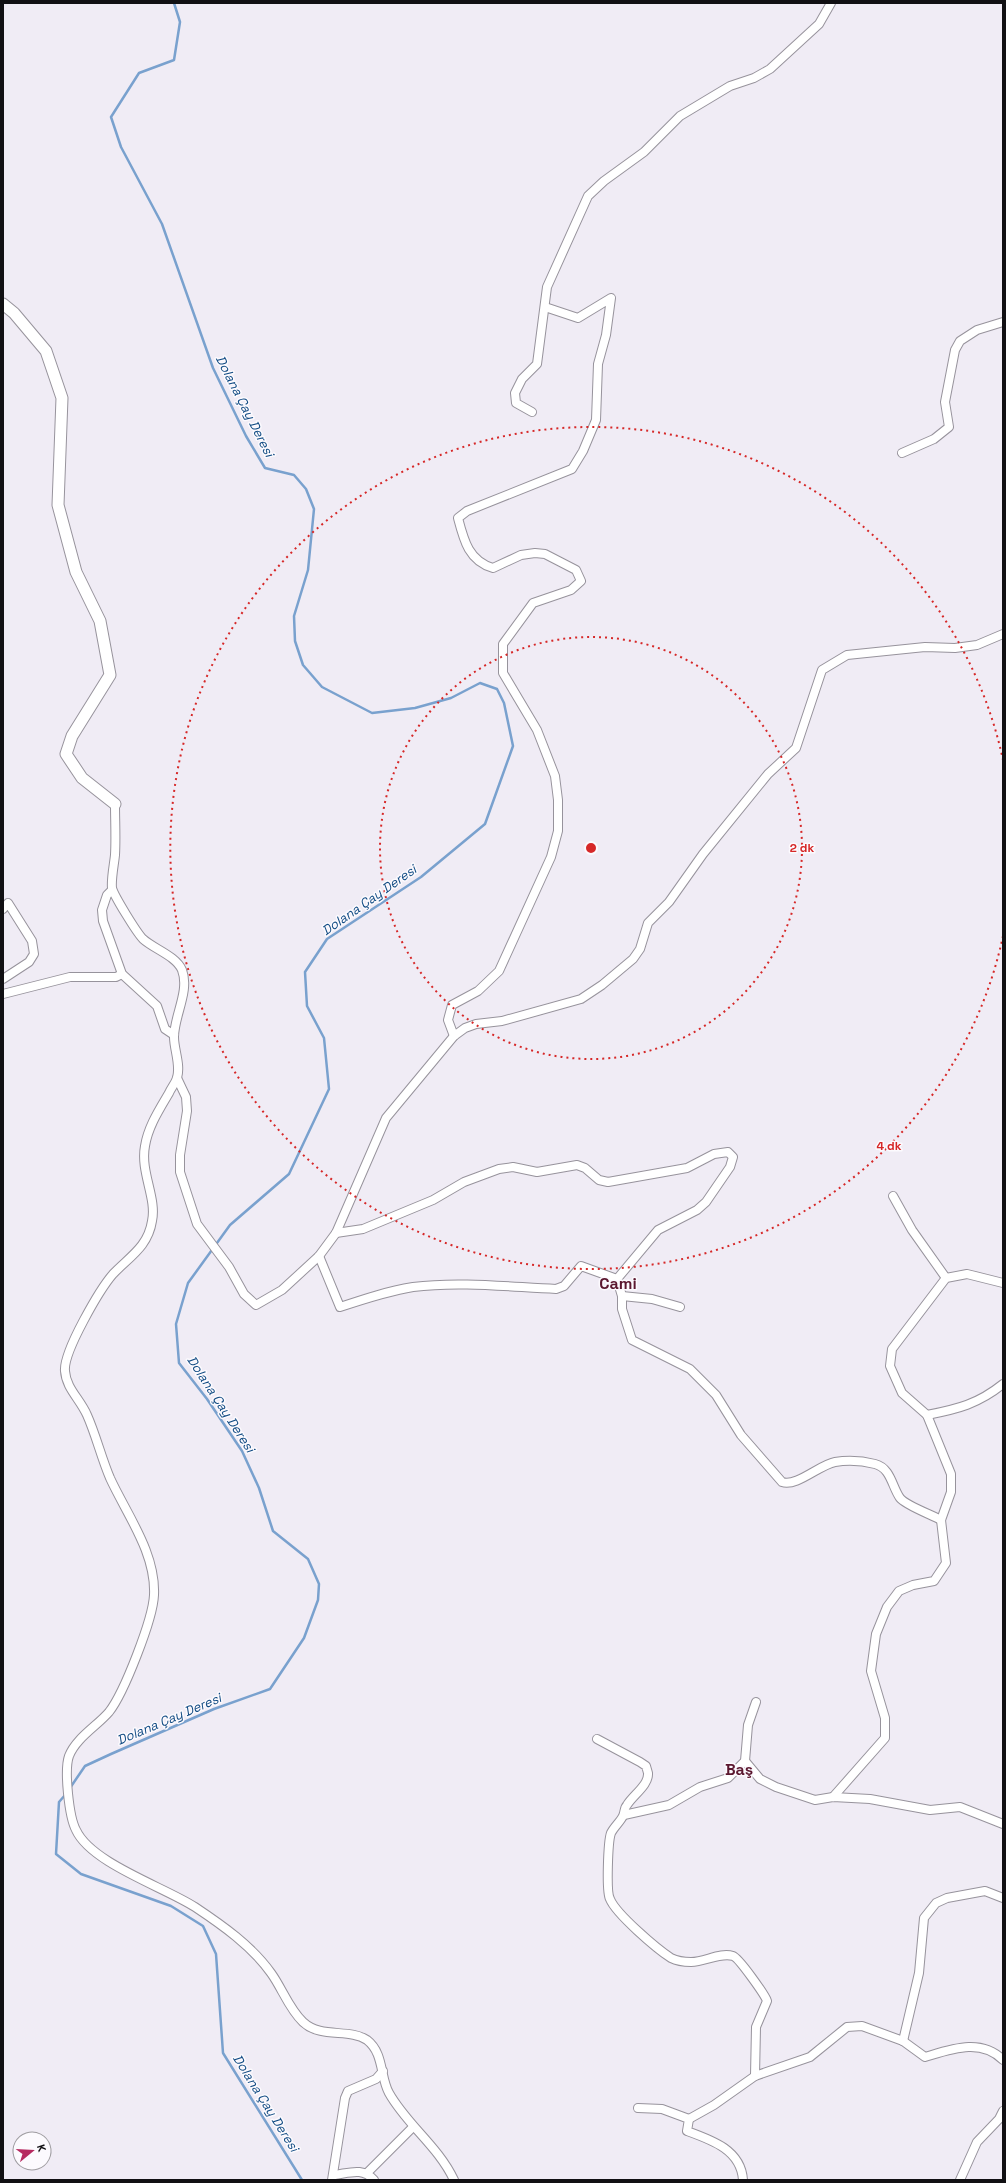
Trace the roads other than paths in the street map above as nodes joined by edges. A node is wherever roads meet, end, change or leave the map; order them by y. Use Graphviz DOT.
graph roads {
  1 [pos="831,3"];
  2 [pos="3,304"];
  3 [pos="545,307"];
  4 [pos="1003,322"];
  5 [pos="532,412"];
  6 [pos="902,453"];
  7 [pos="1003,634"];
  8 [pos="115,804"];
  9 [pos="112,890"];
  10 [pos="3,909"];
  11 [pos="122,974"];
  12 [pos="3,979"];
  13 [pos="3,994"];
  14 [pos="174,1035"];
  15 [pos="454,1036"];
  16 [pos="177,1078"];
  17 [pos="893,1196"];
  18 [pos="336,1233"];
  19 [pos="319,1256"];
  20 [pos="946,1278"];
  21 [pos="617,1279"];
  22 [pos="1003,1283"];
  23 [pos="622,1296"];
  24 [pos="680,1307"];
  25 [pos="1003,1384"];
  26 [pos="927,1414"];
  27 [pos="941,1520"];
  28 [pos="756,1702"];
  29 [pos="597,1739"];
  30 [pos="745,1761"];
  31 [pos="833,1797"];
  32 [pos="624,1815"];
  33 [pos="1003,1824"];
  34 [pos="1003,1898"];
  35 [pos="903,2041"];
  36 [pos="1003,2060"];
  37 [pos="383,2071"];
  38 [pos="755,2076"];
  39 [pos="638,2108"];
  40 [pos="1003,2111"];
  41 [pos="689,2119"];
  42 [pos="1001,2120"];
  43 [pos="412,2127"];
  44 [pos="367,2173"];
  45 [pos="333,2177"];
  46 [pos="374,2180"];
  47 [pos="454,2180"];
  48 [pos="743,2180"];
  49 [pos="960,2180"];
  1 -- 3 [label="street"];
  2 -- 8 [label="street"];
  3 -- 5 [label="street"];
  3 -- 15 [label="street"];
  4 -- 6 [label="street"];
  7 -- 15 [label="street"];
  8 -- 9 [label="street"];
  9 -- 11 [label="street"];
  9 -- 14 [label="street"];
  10 -- 12 [label="street"];
  11 -- 13 [label="street"];
  11 -- 14 [label="street"];
  14 -- 16 [label="street"];
  15 -- 18 [label="street"];
  16 -- 19 [label="street"];
  16 -- 37 [label="street"];
  17 -- 20 [label="street"];
  18 -- 19 [label="street"];
  18 -- 21 [label="street"];
  19 -- 21 [label="street"];
  20 -- 22 [label="street"];
  20 -- 26 [label="street"];
  21 -- 23 [label="street"];
  23 -- 24 [label="street"];
  23 -- 27 [label="street"];
  25 -- 26 [label="street"];
  26 -- 27 [label="street"];
  27 -- 31 [label="street"];
  28 -- 30 [label="street"];
  29 -- 32 [label="street"];
  30 -- 31 [label="street"];
  30 -- 32 [label="street"];
  31 -- 33 [label="street"];
  32 -- 38 [label="street"];
  34 -- 35 [label="street"];
  35 -- 36 [label="street"];
  35 -- 38 [label="street"];
  37 -- 43 [label="street"];
  37 -- 45 [label="street"];
  38 -- 41 [label="street"];
  39 -- 41 [label="street"];
  40 -- 42 [label="street"];
  41 -- 48 [label="street"];
  42 -- 49 [label="street"];
  43 -- 44 [label="street"];
  43 -- 47 [label="street"];
  44 -- 45 [label="street"];
  44 -- 46 [label="street"];
}
